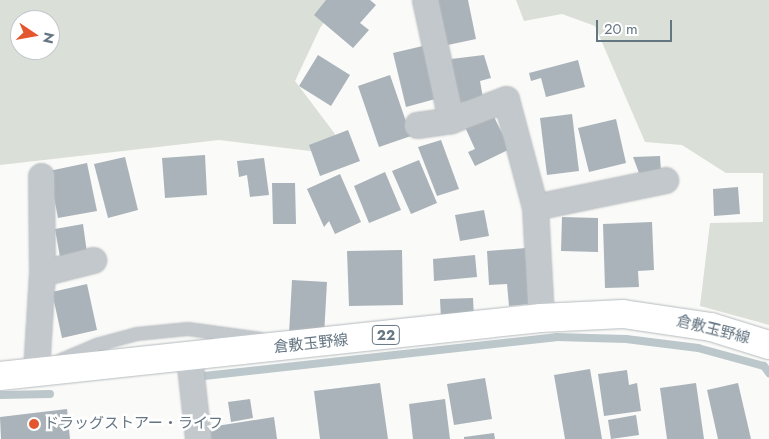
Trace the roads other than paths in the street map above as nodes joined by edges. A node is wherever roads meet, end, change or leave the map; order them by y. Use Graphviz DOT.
graph roads {
  1 [pos="426,0"];
  2 [pos="451,120"];
  3 [pos="417,125"];
  4 [pos="41,176"];
  5 [pos="665,180"];
  6 [pos="535,207"];
  7 [pos="94,260"];
  8 [pos="42,273"];
  9 [pos="541,318"];
  10 [pos="301,345"];
  11 [pos="769,345"];
  12 [pos="189,357"];
  13 [pos="36,371"];
  14 [pos="0,376"];
  15 [pos="198,439"];
  1 -- 2 [label="street"];
  2 -- 3 [label="street"];
  2 -- 6 [label="street"];
  4 -- 8 [label="street"];
  5 -- 6 [label="street"];
  6 -- 9 [label="street"];
  7 -- 8 [label="street"];
  8 -- 13 [label="street"];
  9 -- 10 [label="main road, 倉敷玉野線 / 22"];
  9 -- 11 [label="main road, 倉敷玉野線 / 22"];
  10 -- 12 [label="main road, 倉敷玉野線 / 22"];
  10 -- 13 [label="lane"];
  12 -- 13 [label="main road, 倉敷玉野線 / 22"];
  12 -- 15 [label="street"];
  13 -- 14 [label="main road, 倉敷玉野線 / 22"];
}
